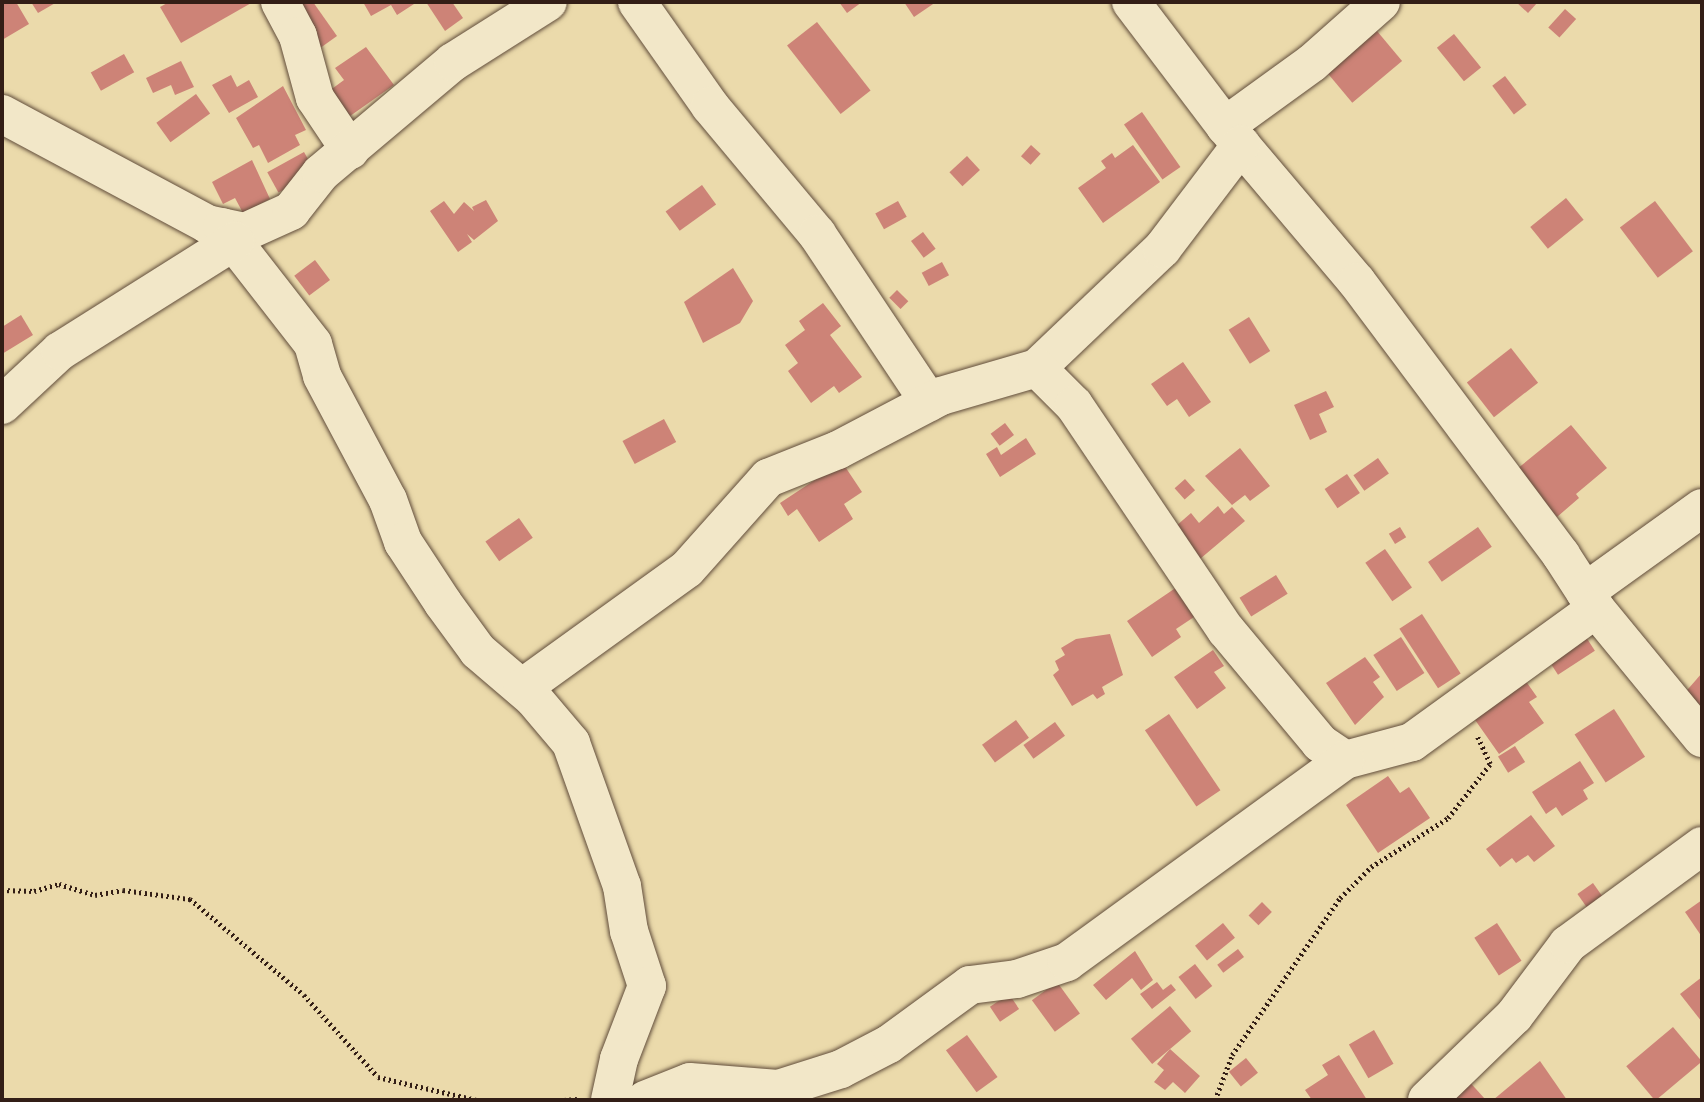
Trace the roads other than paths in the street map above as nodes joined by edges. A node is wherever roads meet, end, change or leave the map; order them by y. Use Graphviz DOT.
graph roads {
  1 [pos="280,2"];
  2 [pos="548,2"];
  3 [pos="637,2"];
  4 [pos="1131,2"];
  5 [pos="1381,2"];
  6 [pos="2,114"];
  7 [pos="1233,136"];
  8 [pos="350,150"];
  9 [pos="229,234"];
  10 [pos="1037,368"];
  11 [pos="929,402"];
  12 [pos="2,405"];
  13 [pos="1702,508"];
  14 [pos="1591,601"];
  15 [pos="522,688"];
  16 [pos="1702,738"];
  17 [pos="1345,760"];
  18 [pos="1702,846"];
  19 [pos="610,1100"];
  20 [pos="645,1100"];
  21 [pos="1427,1100"];
  1 -- 8 [label="street"];
  2 -- 8 [label="street"];
  3 -- 11 [label="street"];
  4 -- 7 [label="street"];
  5 -- 7 [label="street"];
  6 -- 9 [label="street"];
  7 -- 10 [label="street"];
  7 -- 14 [label="street"];
  8 -- 9 [label="street"];
  9 -- 12 [label="street"];
  9 -- 15 [label="street"];
  10 -- 11 [label="street"];
  10 -- 17 [label="street"];
  11 -- 15 [label="street"];
  13 -- 14 [label="street"];
  14 -- 16 [label="street"];
  14 -- 17 [label="street"];
  15 -- 19 [label="street"];
  17 -- 20 [label="street"];
  18 -- 21 [label="street"];
}
